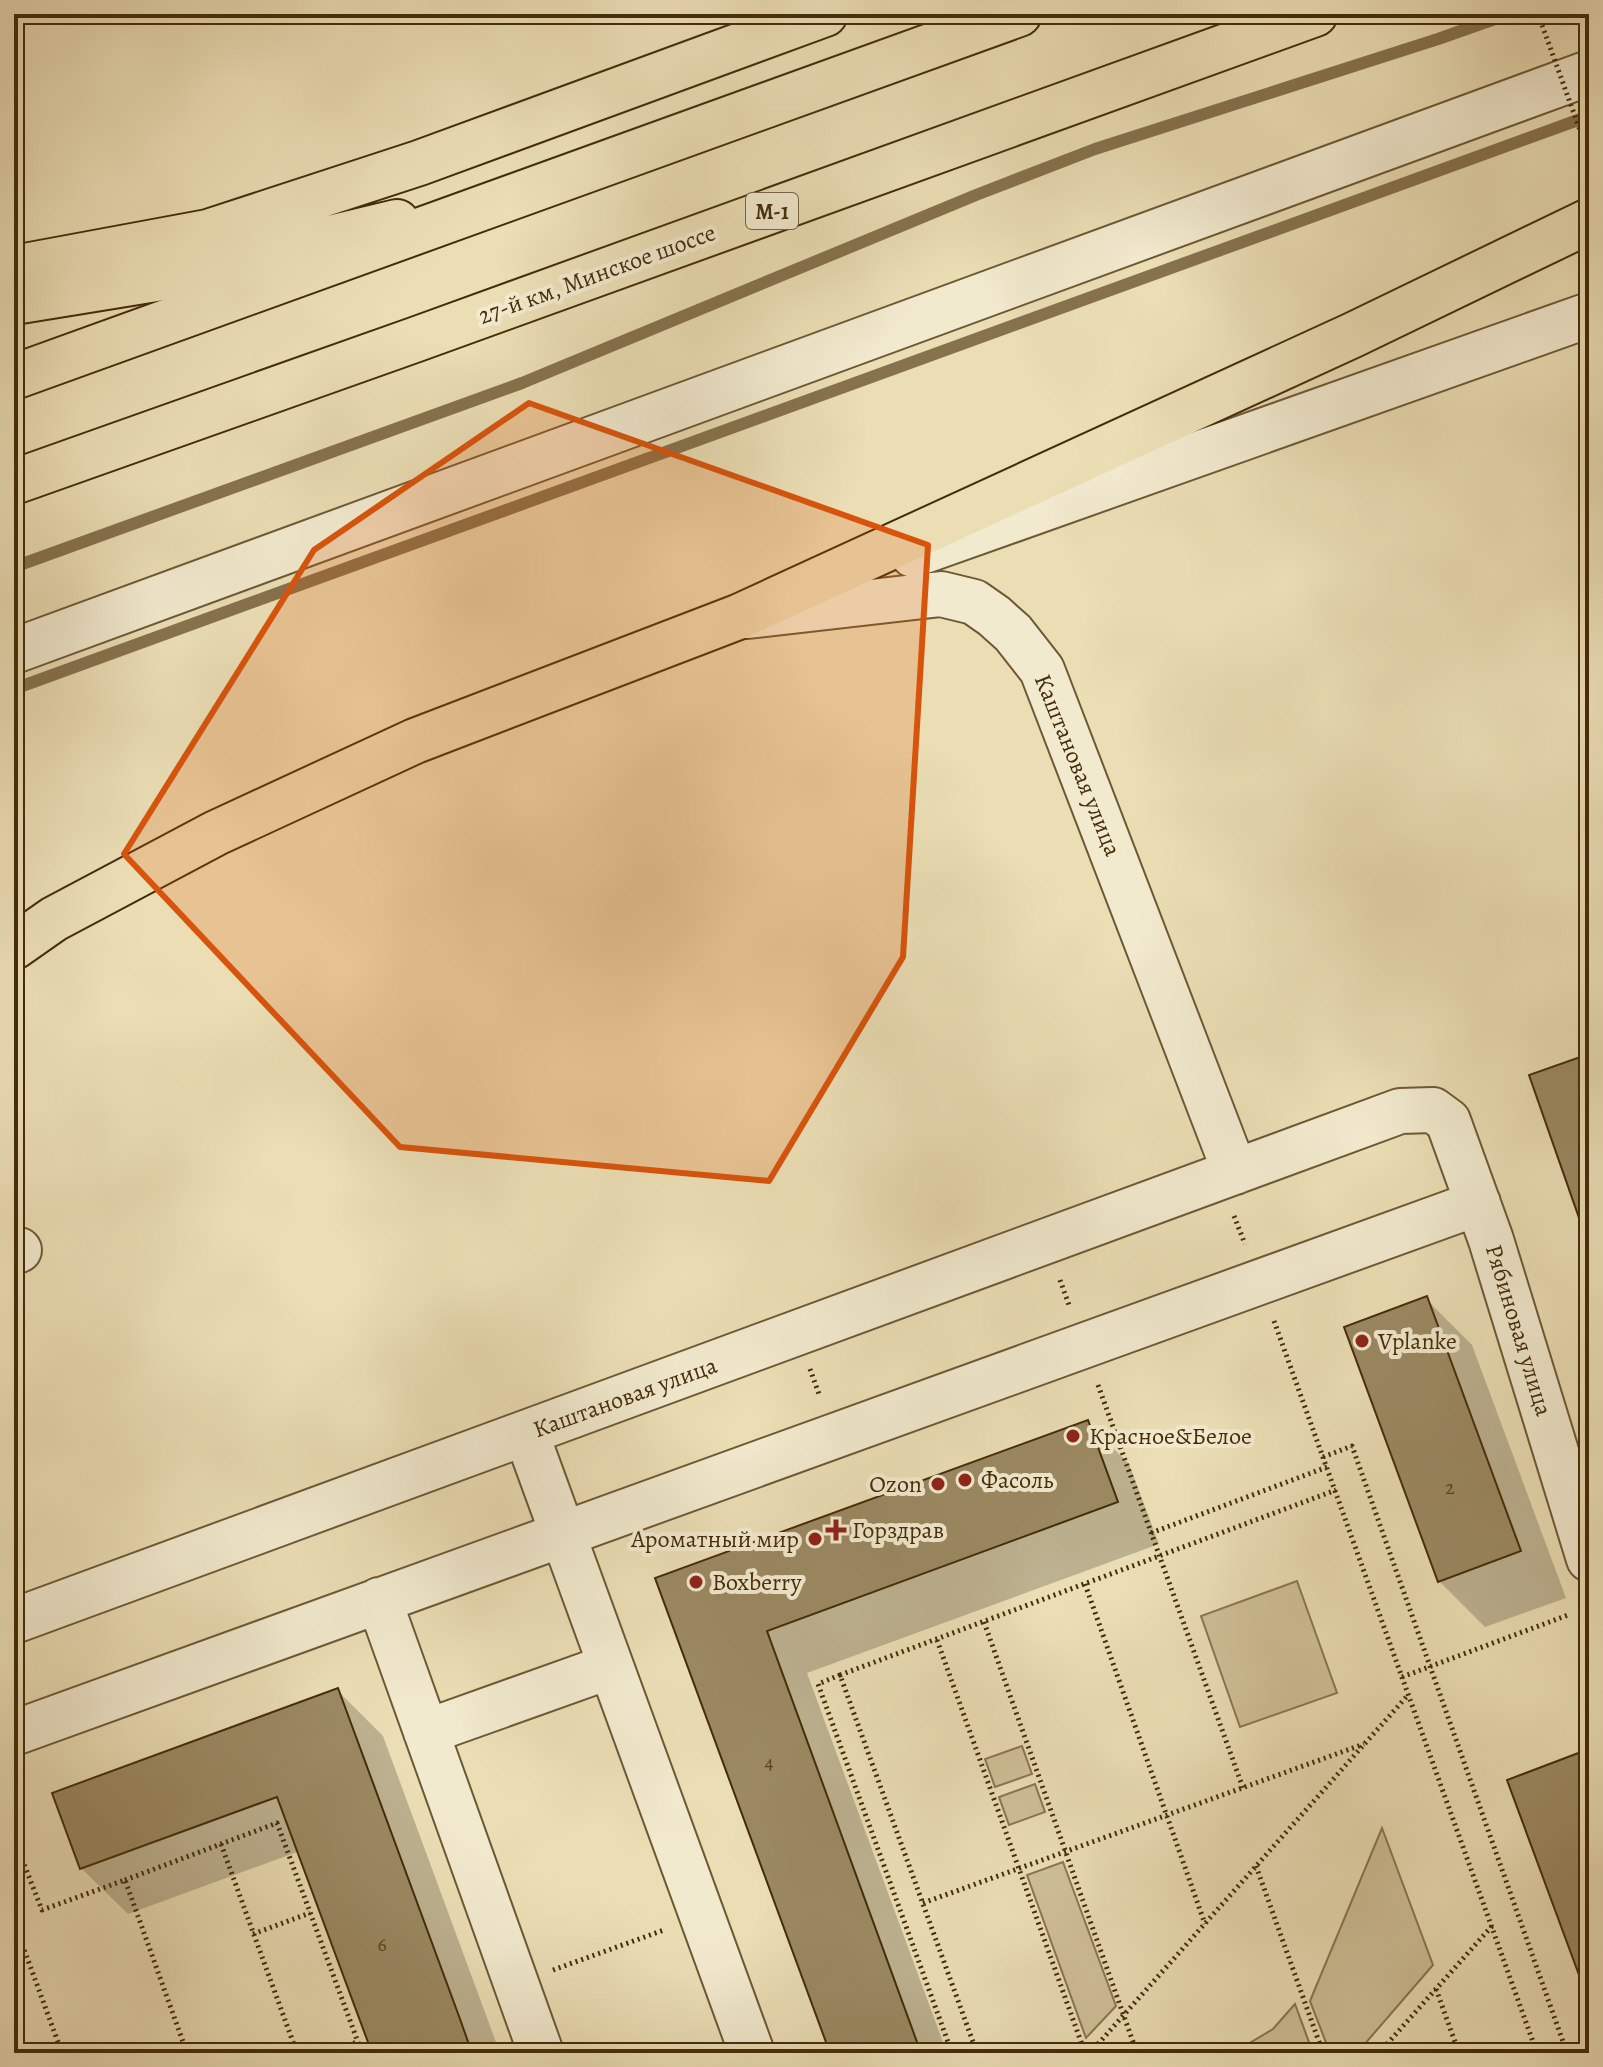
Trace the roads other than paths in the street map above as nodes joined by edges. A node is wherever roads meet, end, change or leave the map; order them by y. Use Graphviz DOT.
graph roads {
  1 [pos="825,14"];
  2 [pos="1019,14"];
  3 [pos="1315,14"];
  4 [pos="1589,73"];
  5 [pos="524,192"];
  6 [pos="1589,221"];
  7 [pos="14,268"];
  8 [pos="14,302"];
  9 [pos="1589,315"];
  10 [pos="14,377"];
  11 [pos="14,482"];
  12 [pos="738,617"];
  13 [pos="14,651"];
  14 [pos="14,947"];
  15 [pos="1433,1110"];
  16 [pos="1235,1172"];
  17 [pos="1478,1203"];
  18 [pos="526,1433"];
  19 [pos="563,1534"];
  20 [pos="1589,1559"];
  21 [pos="379,1600"];
  22 [pos="14,1621"];
  23 [pos="611,1666"];
  24 [pos="426,1732"];
  25 [pos="14,1733"];
  26 [pos="541,2053"];
  27 [pos="752,2053"];
  1 -- 7 [label="main road"];
  2 -- 5 [label="main road"];
  3 -- 11 [label="main road, 27-й км, Минское шоссе / М-1"];
  4 -- 13 [label="street"];
  5 -- 8 [label="main road"];
  5 -- 10 [label="main road"];
  6 -- 12 [label="main road"];
  9 -- 12 [label="street"];
  12 -- 14 [label="main road"];
  12 -- 16 [label="street, Каштановая улица"];
  15 -- 16 [label="street, Каштановая улица"];
  15 -- 17 [label="street, Рябиновая улица"];
  16 -- 18 [label="street, Каштановая улица"];
  17 -- 19 [label="street"];
  17 -- 20 [label="street, Рябиновая улица"];
  18 -- 19 [label="street"];
  18 -- 22 [label="street, Каштановая улица"];
  19 -- 21 [label="street"];
  19 -- 23 [label="street"];
  21 -- 24 [label="street"];
  21 -- 25 [label="street"];
  23 -- 24 [label="street"];
  23 -- 27 [label="street"];
  24 -- 26 [label="street"];
}
